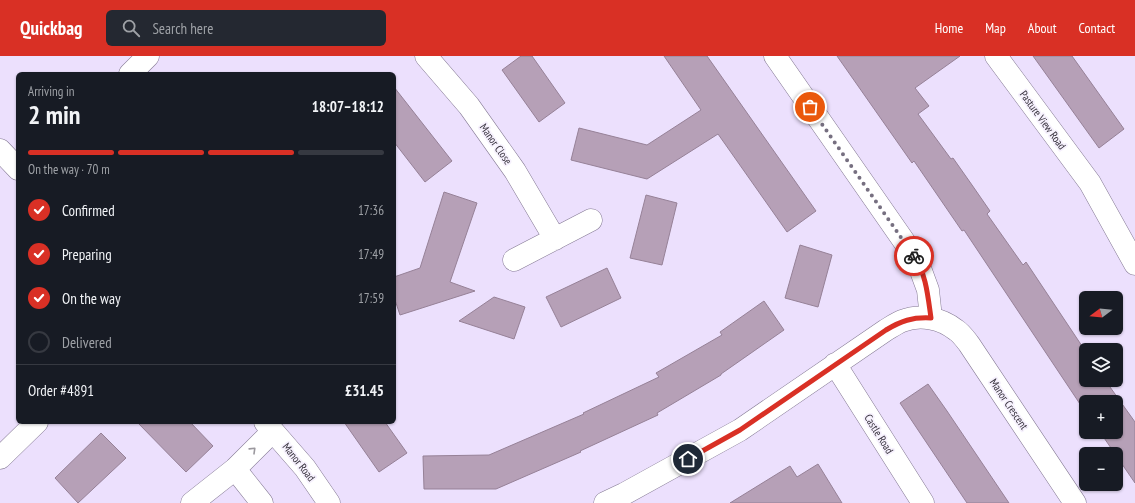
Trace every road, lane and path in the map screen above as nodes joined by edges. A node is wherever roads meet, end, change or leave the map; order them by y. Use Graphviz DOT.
graph roads {
  1 [pos="426,56"];
  2 [pos="775,56"];
  3 [pos="996,56"];
  4 [pos="0,150"];
  5 [pos="16,167"];
  6 [pos="592,220"];
  7 [pos="555,239"];
  8 [pos="514,260"];
  9 [pos="1135,264"];
  10 [pos="926,318"];
  11 [pos="835,364"];
  12 [pos="36,424"];
  13 [pos="269,426"];
  14 [pos="0,458"];
  15 [pos="235,469"];
  16 [pos="626,499"];
  17 [pos="192,503"];
  18 [pos="262,503"];
  19 [pos="329,503"];
  20 [pos="605,503"];
  21 [pos="923,503"];
  22 [pos="1075,503"];
  1 -- 7 [label="street, Manor Close"];
  2 -- 10 [label="street"];
  3 -- 9 [label="street, Pasture View Road"];
  4 -- 5 [label="street"];
  6 -- 7 [label="street"];
  7 -- 8 [label="street"];
  10 -- 11 [label="street"];
  10 -- 22 [label="street, Manor Crescent"];
  11 -- 16 [label="street"];
  11 -- 21 [label="street, Castle Road"];
  12 -- 14 [label="street"];
  15 -- 13 [label="street, one-way"];
  13 -- 19 [label="street, Manor Road"];
  15 -- 17 [label="street"];
  15 -- 18 [label="street"];
  16 -- 20 [label="street"];
}
